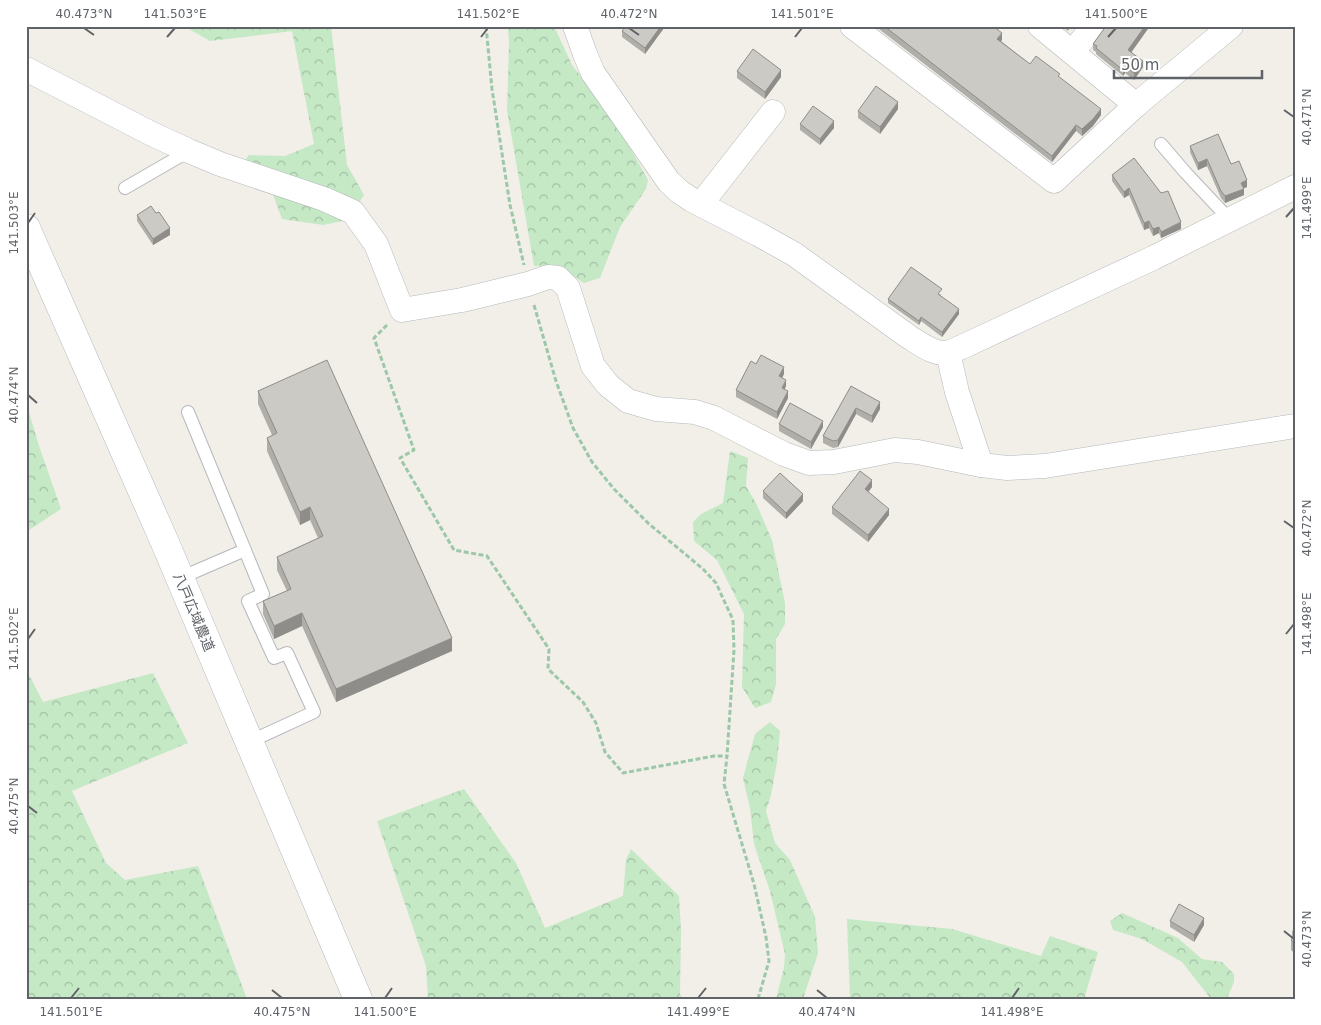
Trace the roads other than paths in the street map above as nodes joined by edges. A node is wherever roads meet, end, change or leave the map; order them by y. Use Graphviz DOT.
graph roads {
  1 [pos="575,26"];
  2 [pos="852,26"];
  3 [pos="1040,26"];
  4 [pos="1093,26"];
  5 [pos="1231,26"];
  6 [pos="1073,52"];
  7 [pos="26,69"];
  8 [pos="1136,106"];
  9 [pos="773,112"];
  10 [pos="1161,144"];
  11 [pos="189,151"];
  12 [pos="1295,187"];
  13 [pos="125,188"];
  14 [pos="701,204"];
  15 [pos="1230,220"];
  16 [pos="26,228"];
  17 [pos="948,352"];
  18 [pos="188,412"];
  19 [pos="1295,426"];
  20 [pos="981,465"];
  21 [pos="245,550"];
  22 [pos="180,578"];
  23 [pos="249,742"];
  24 [pos="358,999"];
  1 -- 14 [label="street"];
  2 -- 8 [label="street"];
  3 -- 6 [label="street"];
  4 -- 6 [label="street"];
  5 -- 8 [label="street"];
  6 -- 8 [label="street"];
  7 -- 11 [label="street"];
  9 -- 14 [label="street"];
  10 -- 15 [label="lane"];
  11 -- 13 [label="lane"];
  11 -- 20 [label="street"];
  12 -- 15 [label="street"];
  14 -- 17 [label="street"];
  15 -- 17 [label="street"];
  16 -- 22 [label="street, 八戸広域農道"];
  17 -- 20 [label="street"];
  18 -- 21 [label="lane"];
  19 -- 20 [label="street"];
  21 -- 22 [label="lane"];
  21 -- 23 [label="lane"];
  22 -- 23 [label="street, 八戸広域農道"];
  23 -- 24 [label="street, 八戸広域農道"];
}
